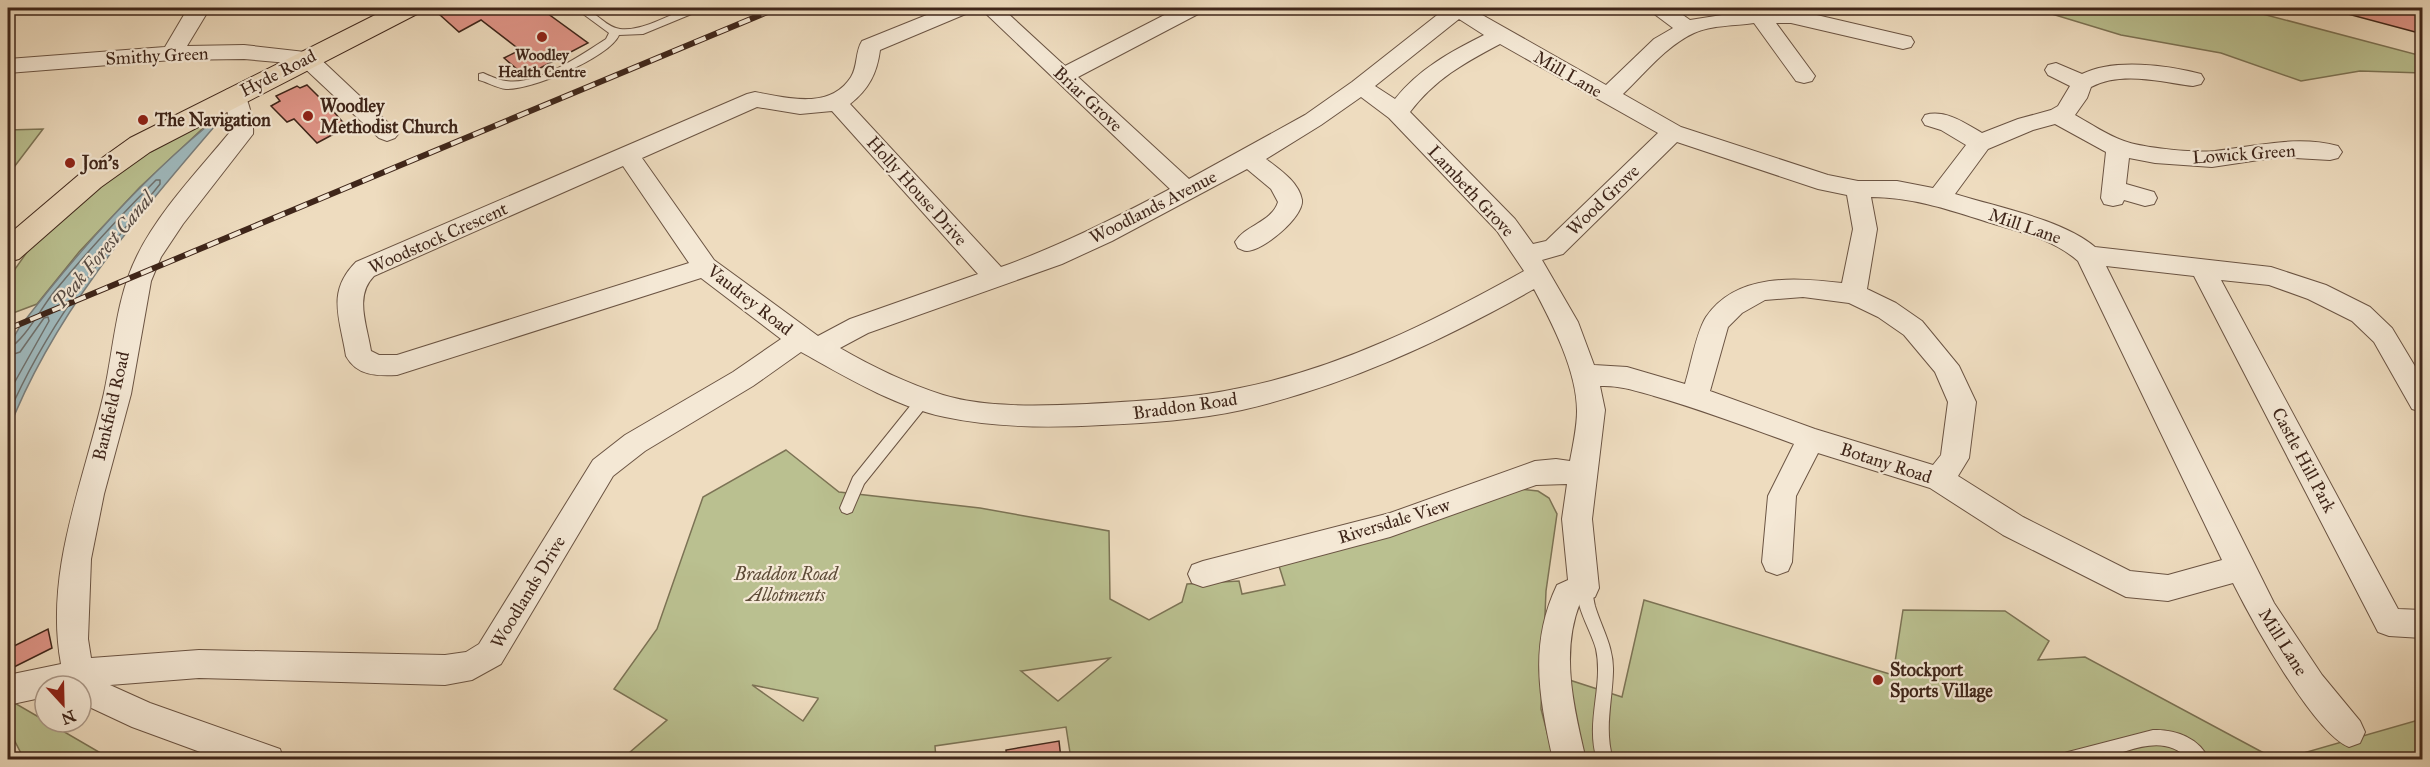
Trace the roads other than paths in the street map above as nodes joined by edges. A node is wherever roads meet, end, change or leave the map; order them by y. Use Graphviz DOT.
graph roads {
  1 [pos="199,8"];
  2 [pos="408,8"];
  3 [pos="603,8"];
  4 [pos="701,8"];
  5 [pos="962,8"];
  6 [pos="990,8"];
  7 [pos="1193,8"];
  8 [pos="1457,8"];
  9 [pos="1660,8"];
  10 [pos="585,11"];
  11 [pos="1792,12"];
  12 [pos="1760,16"];
  13 [pos="1687,28"];
  14 [pos="615,32"];
  15 [pos="1500,35"];
  16 [pos="1903,42"];
  17 [pos="172,53"];
  18 [pos="306,58"];
  19 [pos="8,66"];
  20 [pos="2056,70"];
  21 [pos="1063,76"];
  22 [pos="1804,76"];
  23 [pos="483,77"];
  24 [pos="2082,83"];
  25 [pos="2185,83"];
  26 [pos="1360,87"];
  27 [pos="234,95"];
  28 [pos="1608,96"];
  29 [pos="837,103"];
  30 [pos="1397,113"];
  31 [pos="2058,116"];
  32 [pos="1933,120"];
  33 [pos="1673,132"];
  34 [pos="387,134"];
  35 [pos="1980,143"];
  36 [pos="2118,148"];
  37 [pos="2330,152"];
  38 [pos="627,154"];
  39 [pos="1248,158"];
  40 [pos="2227,158"];
  41 [pos="2246,178"];
  42 [pos="1858,189"];
  43 [pos="1186,190"];
  44 [pos="1939,198"];
  45 [pos="2145,198"];
  46 [pos="1247,242"];
  47 [pos="8,251"];
  48 [pos="2088,255"];
  49 [pos="1532,265"];
  50 [pos="705,267"];
  51 [pos="2203,269"];
  52 [pos="997,279"];
  53 [pos="1853,294"];
  54 [pos="809,345"];
  55 [pos="1585,376"];
  56 [pos="1695,397"];
  57 [pos="924,399"];
  58 [pos="2422,401"];
  59 [pos="1811,439"];
  60 [pos="1584,474"];
  61 [pos="1939,479"];
  62 [pos="847,508"];
  63 [pos="1777,562"];
  64 [pos="2240,566"];
  65 [pos="1203,574"];
  66 [pos="1584,588"];
  67 [pos="2422,624"];
  68 [pos="80,674"];
  69 [pos="88,674"];
  70 [pos="33,685"];
  71 [pos="8,690"];
  72 [pos="93,691"];
  73 [pos="2349,732"];
  74 [pos="268,759"];
  75 [pos="1570,759"];
  76 [pos="1605,759"];
  77 [pos="2068,759"];
  78 [pos="2202,759"];
  1 -- 17 [label="street"];
  2 -- 18 [label="main road, Hyde Road"];
  3 -- 10 [label="lane"];
  4 -- 14 [label="lane"];
  5 -- 29 [label="street"];
  6 -- 21 [label="street, Briar Grove"];
  7 -- 21 [label="street"];
  8 -- 15 [label="street, Mill Lane"];
  8 -- 26 [label="street, Woodlands Avenue"];
  9 -- 13 [label="street"];
  10 -- 14 [label="lane"];
  11 -- 12 [label="street"];
  11 -- 16 [label="street"];
  12 -- 13 [label="street"];
  12 -- 22 [label="street"];
  13 -- 28 [label="street"];
  14 -- 23 [label="lane"];
  15 -- 28 [label="street, Mill Lane"];
  15 -- 30 [label="street"];
  17 -- 18 [label="street, Smithy Green"];
  17 -- 19 [label="street, Smithy Green"];
  18 -- 27 [label="main road, Hyde Road"];
  18 -- 34 [label="street"];
  20 -- 24 [label="street"];
  21 -- 43 [label="street, Briar Grove"];
  24 -- 25 [label="street"];
  24 -- 31 [label="street"];
  26 -- 30 [label="street, Lambeth Grove"];
  26 -- 39 [label="street, Woodlands Avenue"];
  27 -- 47 [label="main road, Hyde Road"];
  27 -- 68 [label="street, Bankfield Road"];
  28 -- 33 [label="street, Mill Lane"];
  29 -- 38 [label="street, Woodstock Crescent"];
  29 -- 52 [label="street, Holly House Drive"];
  30 -- 49 [label="street, Lambeth Grove"];
  31 -- 35 [label="street"];
  31 -- 36 [label="street, Lowick Green"];
  32 -- 35 [label="street"];
  33 -- 42 [label="street, Mill Lane"];
  33 -- 49 [label="street, Wood Grove"];
  35 -- 44 [label="street"];
  36 -- 40 [label="street, Lowick Green"];
  36 -- 45 [label="street"];
  37 -- 40 [label="street, Lowick Green"];
  38 -- 50 [label="street, Vaudrey Road"];
  38 -- 50 [label="street, Woodstock Crescent"];
  39 -- 43 [label="street, Woodlands Avenue"];
  39 -- 46 [label="street"];
  40 -- 41 [label="street"];
  42 -- 44 [label="street, Mill Lane"];
  42 -- 53 [label="street"];
  43 -- 52 [label="street, Woodlands Avenue"];
  44 -- 48 [label="street, Mill Lane"];
  48 -- 51 [label="street"];
  48 -- 64 [label="street, Mill Lane"];
  49 -- 55 [label="street, Lambeth Grove"];
  49 -- 57 [label="street, Braddon Road"];
  50 -- 54 [label="street, Vaudrey Road"];
  51 -- 58 [label="street"];
  51 -- 67 [label="street, Castle Hill Park"];
  52 -- 54 [label="street, Woodlands Avenue"];
  53 -- 56 [label="street"];
  53 -- 61 [label="street"];
  54 -- 57 [label="street, Braddon Road"];
  54 -- 69 [label="street, Woodlands Drive"];
  55 -- 56 [label="street, Botany Road"];
  55 -- 60 [label="street, Lambeth Grove"];
  56 -- 59 [label="street, Botany Road"];
  57 -- 62 [label="lane"];
  59 -- 61 [label="street, Botany Road"];
  59 -- 63 [label="street"];
  60 -- 65 [label="street, Riversdale View"];
  60 -- 66 [label="street, Lambeth Grove"];
  61 -- 64 [label="street, Botany Road"];
  64 -- 73 [label="street, Mill Lane"];
  66 -- 75 [label="street"];
  66 -- 76 [label="lane"];
  70 -- 71 [label="street"];
  72 -- 74 [label="street"];
  77 -- 78 [label="lane"];
}
